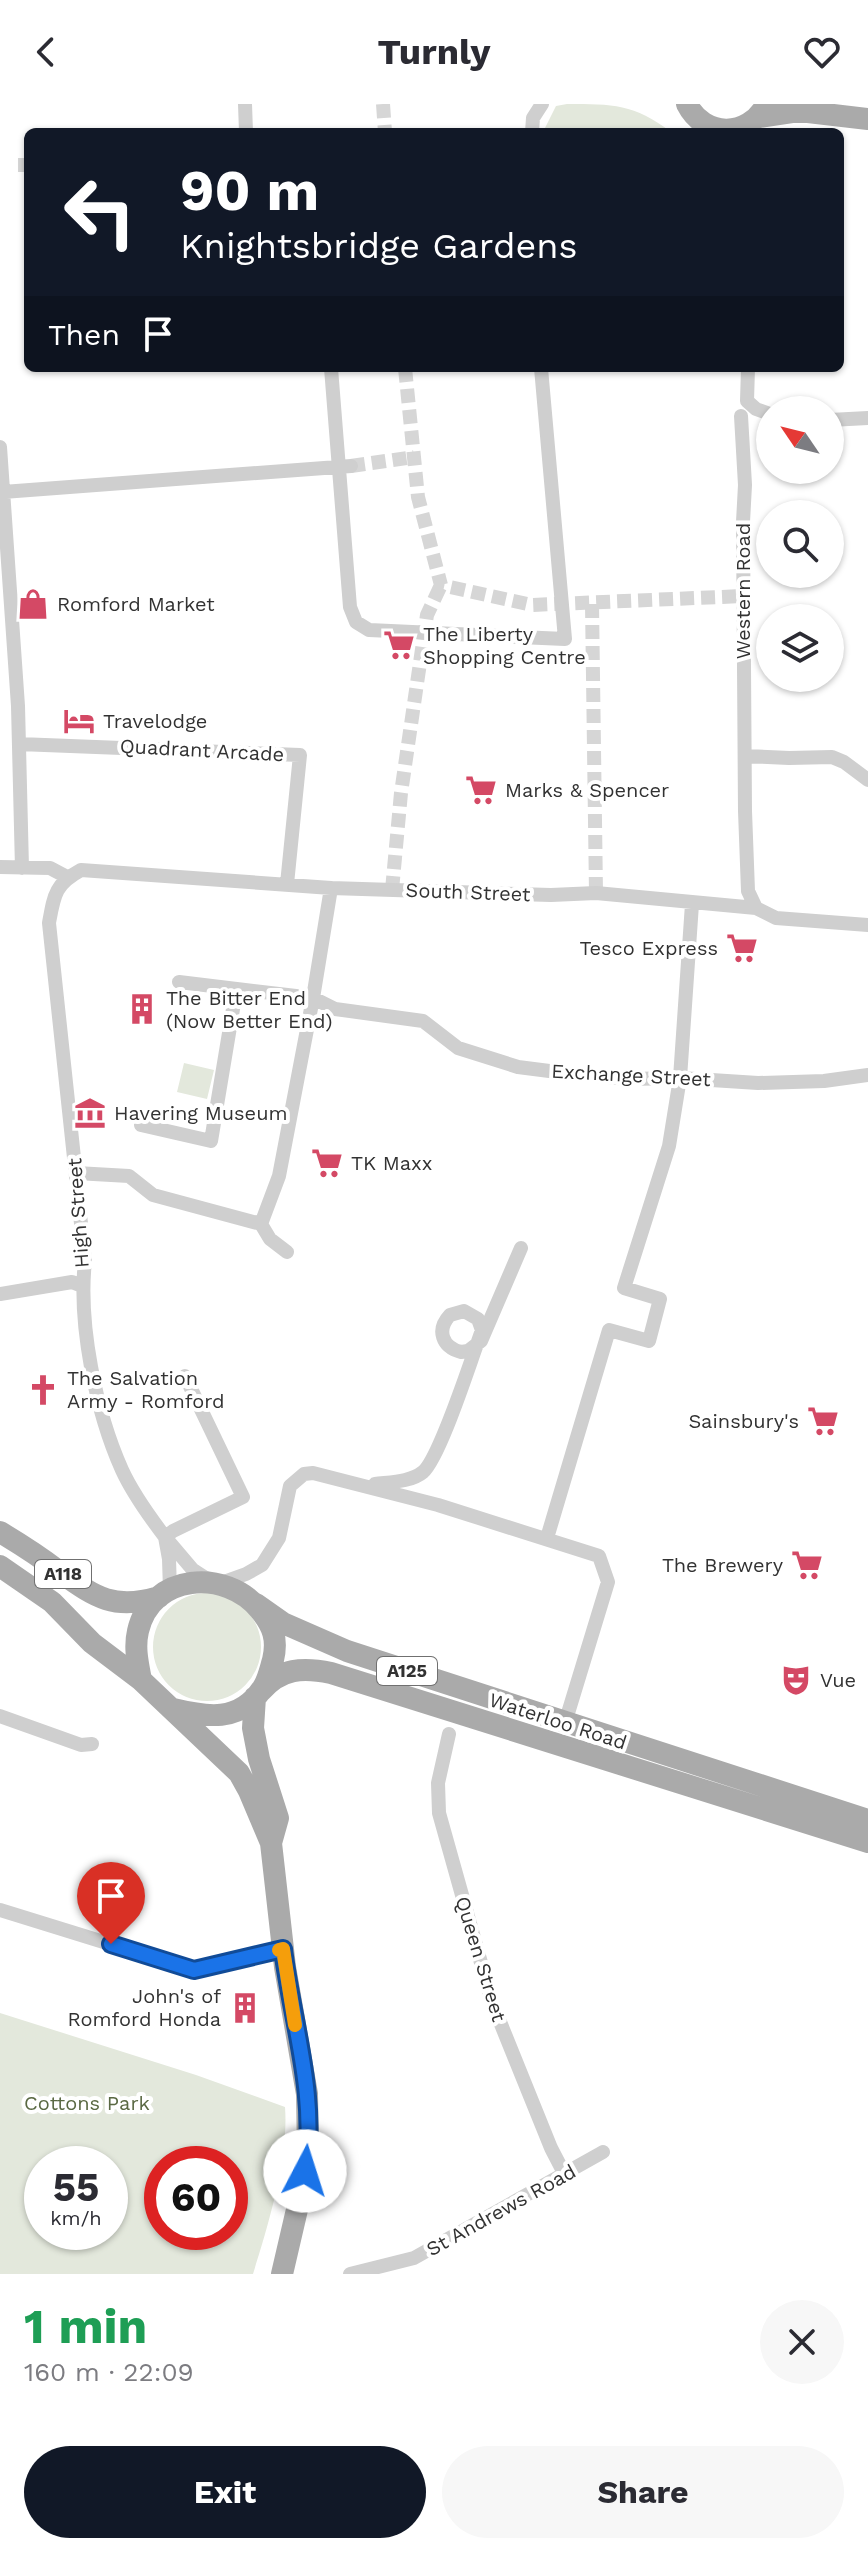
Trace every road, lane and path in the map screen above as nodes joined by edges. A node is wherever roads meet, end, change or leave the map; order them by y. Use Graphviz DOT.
graph roads {
  1 [pos="245,104"];
  2 [pos="542,104"];
  3 [pos="684,107"];
  4 [pos="763,111"];
  5 [pos="868,119"];
  6 [pos="246,128"];
  7 [pos="532,128"];
  8 [pos="718,128"];
  9 [pos="737,128"];
  10 [pos="331,372"];
  11 [pos="541,372"];
  12 [pos="748,372"];
  13 [pos="756,409"];
  14 [pos="741,416"];
  15 [pos="868,418"];
  16 [pos="844,419"];
  17 [pos="0,447"];
  18 [pos="351,466"];
  19 [pos="3,492"];
  20 [pos="4,565"];
  21 [pos="19,744"];
  22 [pos="745,756"];
  23 [pos="868,780"];
  24 [pos="0,867"];
  25 [pos="22,868"];
  26 [pos="67,877"];
  27 [pos="287,884"];
  28 [pos="331,888"];
  29 [pos="692,904"];
  30 [pos="756,908"];
  31 [pos="868,925"];
  32 [pos="179,982"];
  33 [pos="236,991"];
  34 [pos="313,998"];
  35 [pos="868,1075"];
  36 [pos="680,1078"];
  37 [pos="141,1125"];
  38 [pos="76,1173"];
  39 [pos="261,1224"];
  40 [pos="521,1248"];
  41 [pos="287,1252"];
  42 [pos="82,1286"];
  43 [pos="0,1294"];
  44 [pos="185,1376"];
  45 [pos="367,1485"];
  46 [pos="0,1532"];
  47 [pos="165,1537"];
  48 [pos="547,1538"];
  49 [pos="0,1566"];
  50 [pos="214,1583"];
  51 [pos="164,1593"];
  52 [pos="256,1604"];
  53 [pos="141,1680"];
  54 [pos="258,1694"];
  55 [pos="173,1709"];
  56 [pos="0,1716"];
  57 [pos="565,1723"];
  58 [pos="449,1734"];
  59 [pos="92,1744"];
  60 [pos="868,1820"];
  61 [pos="868,1842"];
  62 [pos="271,1843"];
  63 [pos="0,1910"];
  64 [pos="283,1949"];
  65 [pos="603,2152"];
  66 [pos="565,2175"];
  67 [pos="286,2273"];
  68 [pos="350,2274"];
  1 -- 6 [label="street"];
  2 -- 7 [label="street"];
  3 -- 8 [label="main road"];
  4 -- 5 [label="main road"];
  4 -- 9 [label="main road"];
  10 -- 11 [label="street"];
  12 -- 13 [label="street"];
  14 -- 22 [label="street, Western Road"];
  15 -- 16 [label="street"];
  17 -- 19 [label="street"];
  18 -- 19 [label="street"];
  19 -- 20 [label="street"];
  20 -- 21 [label="street"];
  21 -- 25 [label="street"];
  21 -- 27 [label="street, Quadrant Arcade"];
  22 -- 23 [label="street"];
  22 -- 30 [label="street, Western Road"];
  24 -- 25 [label="street"];
  25 -- 26 [label="street"];
  26 -- 27 [label="street, South Street"];
  26 -- 38 [label="street, High Street"];
  27 -- 28 [label="street, South Street"];
  28 -- 29 [label="street, South Street"];
  28 -- 34 [label="street"];
  29 -- 30 [label="street, South Street"];
  29 -- 36 [label="street"];
  30 -- 31 [label="street, South Street"];
  32 -- 33 [label="street, Exchange Street"];
  33 -- 34 [label="street, Exchange Street"];
  33 -- 37 [label="street"];
  34 -- 36 [label="street, Exchange Street"];
  34 -- 39 [label="street"];
  35 -- 36 [label="street, Exchange Street"];
  36 -- 48 [label="street"];
  38 -- 39 [label="street"];
  38 -- 42 [label="street, High Street"];
  39 -- 41 [label="street"];
  40 -- 45 [label="street"];
  42 -- 43 [label="street"];
  42 -- 47 [label="street, High Street"];
  44 -- 47 [label="street"];
  45 -- 48 [label="street"];
  45 -- 50 [label="street"];
  46 -- 51 [label="main road, A118"];
  47 -- 50 [label="street, High Street"];
  47 -- 51 [label="street, High Street"];
  48 -- 57 [label="street"];
  49 -- 53 [label="main road, A118"];
  50 -- 51 [label="main road"];
  50 -- 52 [label="main road"];
  51 -- 53 [label="main road"];
  52 -- 54 [label="main road"];
  52 -- 57 [label="main road, Waterloo Road / A125"];
  53 -- 55 [label="main road"];
  54 -- 55 [label="main road"];
  54 -- 61 [label="main road, Waterloo Road / A125"];
  54 -- 62 [label="main road"];
  55 -- 62 [label="main road"];
  56 -- 59 [label="street"];
  57 -- 60 [label="main road, Waterloo Road / A125"];
  58 -- 66 [label="street, Queen Street"];
  62 -- 64 [label="main road"];
  63 -- 64 [label="street"];
  64 -- 67 [label="main road"];
  65 -- 66 [label="street, St Andrews Road"];
  66 -- 68 [label="street, St Andrews Road"];
}
